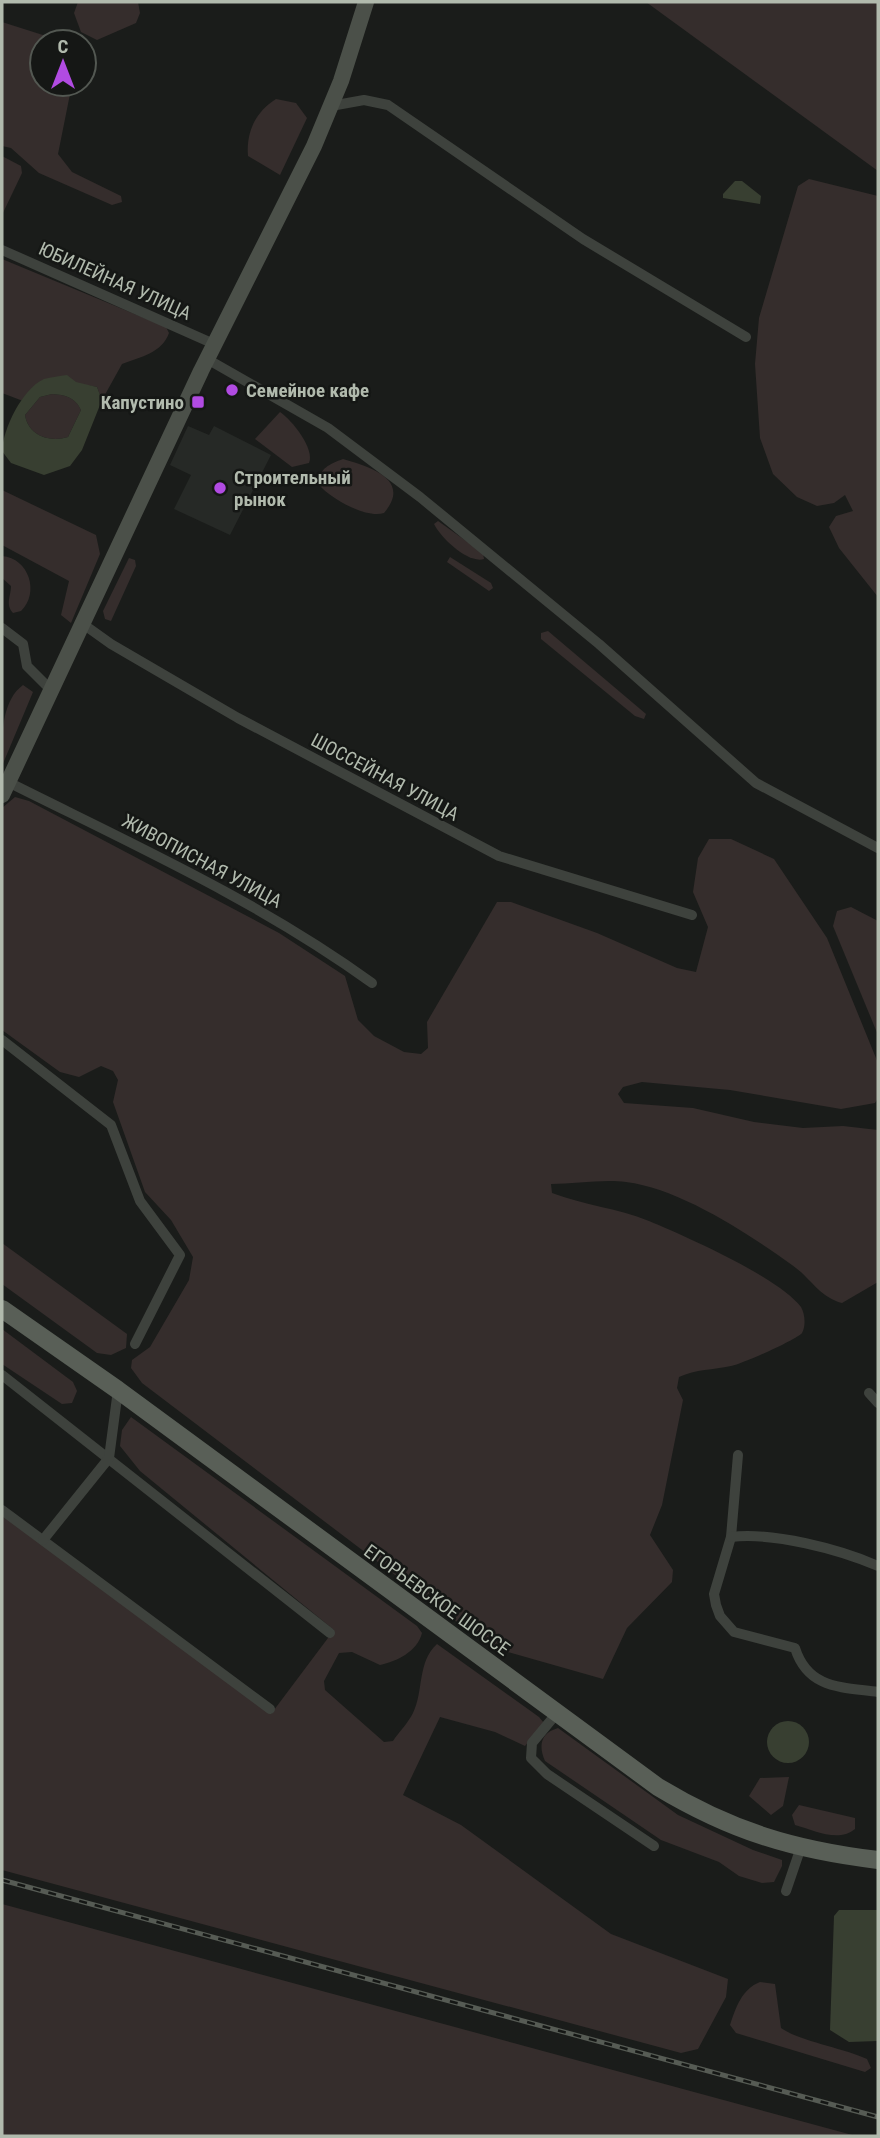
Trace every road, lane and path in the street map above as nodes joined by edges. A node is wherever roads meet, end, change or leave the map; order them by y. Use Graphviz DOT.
graph roads {
  1 [pos="366,2"];
  2 [pos="331,106"];
  3 [pos="2,250"];
  4 [pos="746,337"];
  5 [pos="211,351"];
  6 [pos="83,624"];
  7 [pos="2,628"];
  8 [pos="51,690"];
  9 [pos="5,788"];
  10 [pos="878,848"];
  11 [pos="692,915"];
  12 [pos="372,983"];
  13 [pos="2,1040"];
  14 [pos="2,1309"];
  15 [pos="135,1344"];
  16 [pos="2,1375"];
  17 [pos="118,1390"];
  18 [pos="869,1393"];
  19 [pos="878,1403"];
  20 [pos="738,1455"];
  21 [pos="108,1458"];
  22 [pos="2,1510"];
  23 [pos="731,1537"];
  24 [pos="43,1540"];
  25 [pos="878,1566"];
  26 [pos="330,1633"];
  27 [pos="878,1692"];
  28 [pos="270,1709"];
  29 [pos="557,1713"];
  30 [pos="654,1846"];
  31 [pos="802,1847"];
  32 [pos="878,1860"];
  33 [pos="786,1891"];
  1 -- 2 [label="main road"];
  2 -- 4 [label="street"];
  2 -- 5 [label="main road"];
  3 -- 5 [label="street, ЮБИЛЕЙНАЯ УЛИЦА"];
  5 -- 6 [label="main road"];
  5 -- 10 [label="street, ЮБИЛЕЙНАЯ УЛИЦА"];
  6 -- 8 [label="main road"];
  6 -- 11 [label="street, ШОССЕЙНАЯ УЛИЦА"];
  7 -- 8 [label="street"];
  8 -- 9 [label="main road"];
  9 -- 12 [label="street, ЖИВОПИСНАЯ УЛИЦА"];
  13 -- 15 [label="street"];
  14 -- 17 [label="main road, ЕГОРЬЕВСКОЕ ШОССЕ"];
  16 -- 21 [label="street"];
  17 -- 21 [label="street"];
  17 -- 29 [label="main road, ЕГОРЬЕВСКОЕ ШОССЕ"];
  18 -- 19 [label="street"];
  20 -- 23 [label="street"];
  21 -- 24 [label="street"];
  21 -- 26 [label="street"];
  22 -- 24 [label="street"];
  23 -- 25 [label="street"];
  23 -- 27 [label="street"];
  24 -- 28 [label="street"];
  29 -- 30 [label="street"];
  29 -- 31 [label="main road, ЕГОРЬЕВСКОЕ ШОССЕ"];
  31 -- 32 [label="main road, ЕГОРЬЕВСКОЕ ШОССЕ"];
  31 -- 33 [label="street"];
}
